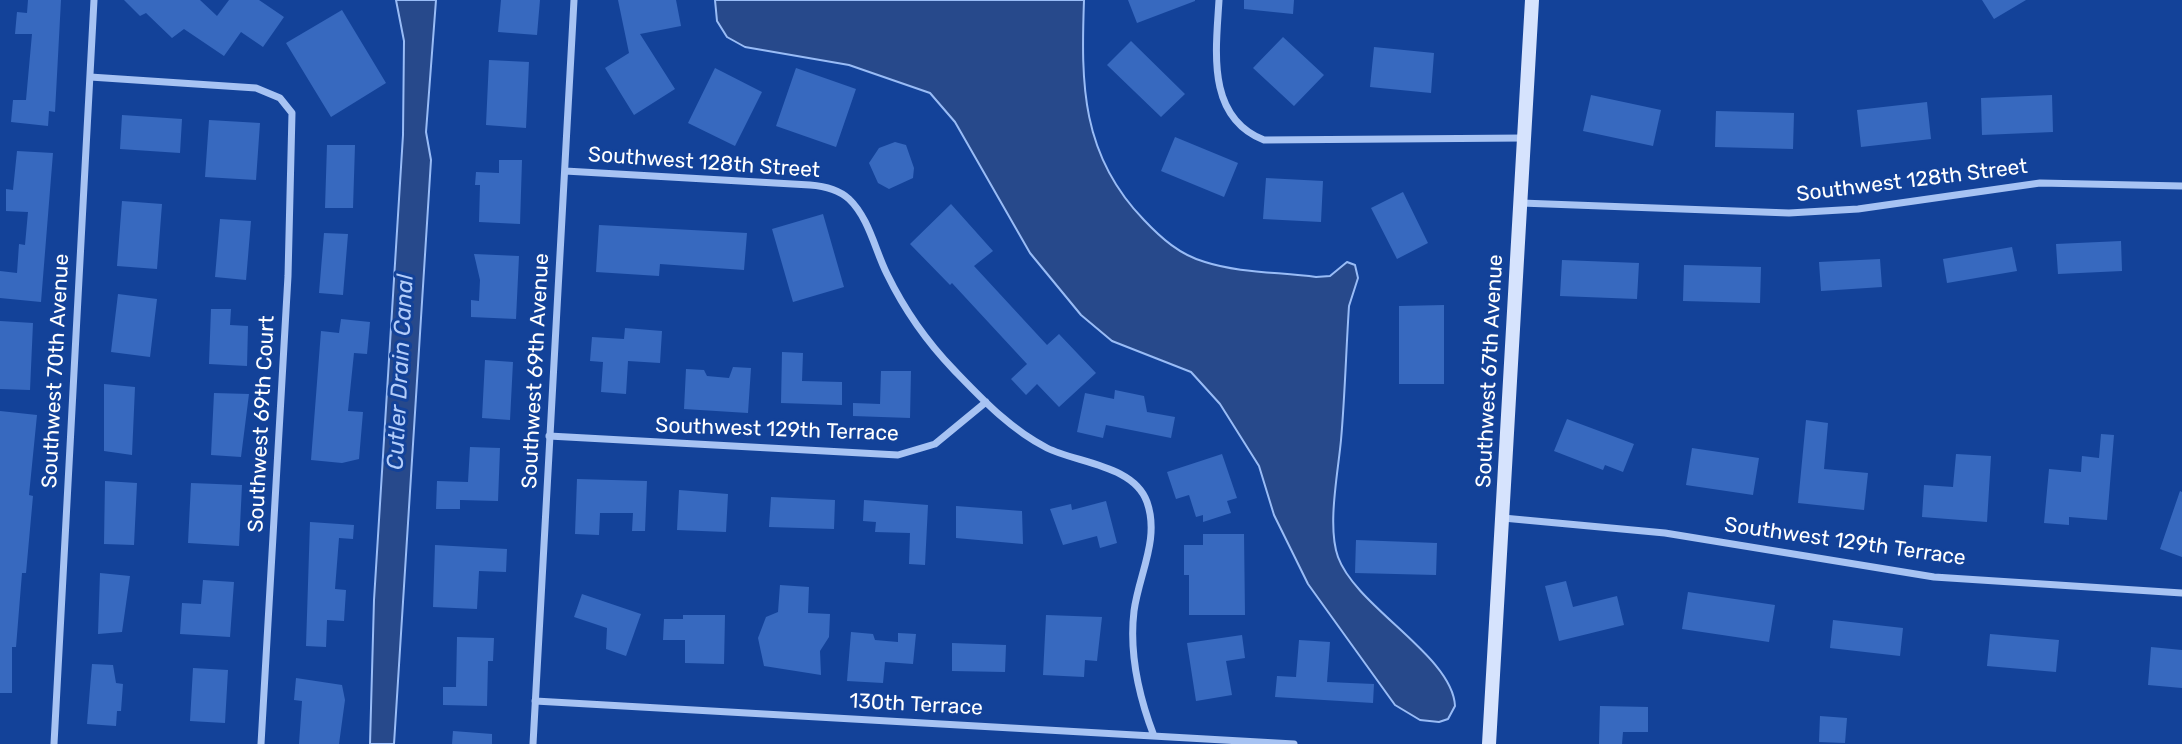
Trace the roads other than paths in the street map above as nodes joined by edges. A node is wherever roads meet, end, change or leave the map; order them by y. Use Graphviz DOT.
graph roads {
  1 [pos="94,0"];
  2 [pos="574,0"];
  3 [pos="1219,0"];
  4 [pos="1532,0"];
  5 [pos="90,77"];
  6 [pos="1524,138"];
  7 [pos="565,172"];
  8 [pos="2182,186"];
  9 [pos="1521,203"];
  10 [pos="986,402"];
  11 [pos="550,436"];
  12 [pos="1503,518"];
  13 [pos="2182,593"];
  14 [pos="535,701"];
  15 [pos="1154,736"];
  16 [pos="54,744"];
  17 [pos="261,744"];
  18 [pos="533,744"];
  19 [pos="1294,744"];
  20 [pos="1489,744"];
  1 -- 5 [label="street, Southwest 70th Avenue"];
  2 -- 7 [label="street, Southwest 69th Avenue"];
  3 -- 6 [label="street"];
  4 -- 6 [label="main road, Southwest 67th Avenue"];
  5 -- 16 [label="street, Southwest 70th Avenue"];
  5 -- 17 [label="street, Southwest 69th Court"];
  6 -- 9 [label="main road, Southwest 67th Avenue"];
  7 -- 10 [label="street, Southwest 128th Street"];
  7 -- 11 [label="street, Southwest 69th Avenue"];
  8 -- 9 [label="street, Southwest 128th Street"];
  9 -- 12 [label="main road, Southwest 67th Avenue"];
  10 -- 11 [label="street, Southwest 129th Terrace"];
  10 -- 15 [label="street"];
  11 -- 14 [label="street, Southwest 69th Avenue"];
  12 -- 13 [label="street, Southwest 129th Terrace"];
  12 -- 20 [label="main road, Southwest 67th Avenue"];
  14 -- 15 [label="street, 130th Terrace"];
  14 -- 18 [label="street, Southwest 69th Avenue"];
  15 -- 19 [label="street, 130th Terrace"];
}
